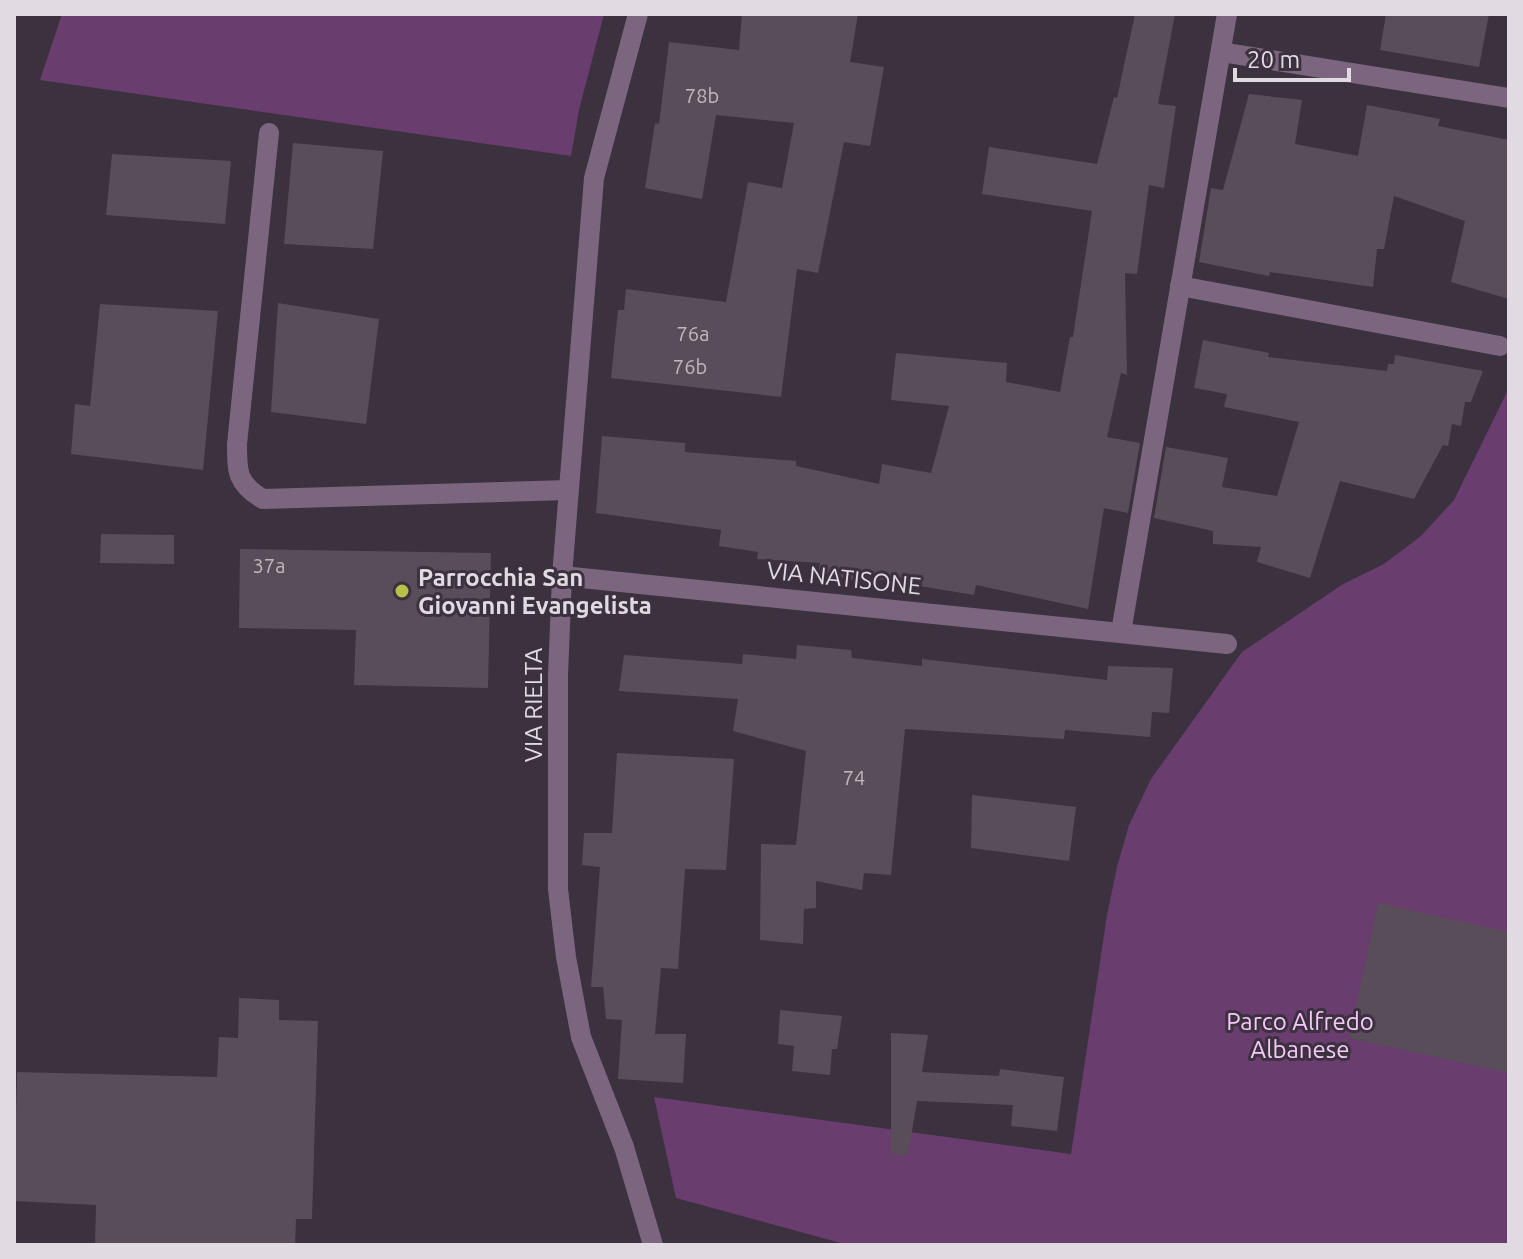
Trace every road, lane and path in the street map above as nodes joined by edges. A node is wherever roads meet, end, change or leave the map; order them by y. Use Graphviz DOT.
graph roads {
  1 [pos="638,14"];
  2 [pos="1227,14"];
  3 [pos="1221,52"];
  4 [pos="1509,98"];
  5 [pos="269,133"];
  6 [pos="1180,286"];
  7 [pos="1500,346"];
  8 [pos="568,490"];
  9 [pos="562,576"];
  10 [pos="1121,632"];
  11 [pos="1227,644"];
  12 [pos="653,1245"];
  1 -- 8 [label="street, VIA RIELTA"];
  2 -- 3 [label="street"];
  3 -- 4 [label="street"];
  3 -- 6 [label="street"];
  5 -- 8 [label="street"];
  6 -- 7 [label="street"];
  6 -- 10 [label="street"];
  8 -- 9 [label="street, VIA RIELTA"];
  9 -- 10 [label="street, VIA NATISONE"];
  9 -- 12 [label="street, VIA RIELTA"];
  10 -- 11 [label="street, VIA NATISONE"];
}
